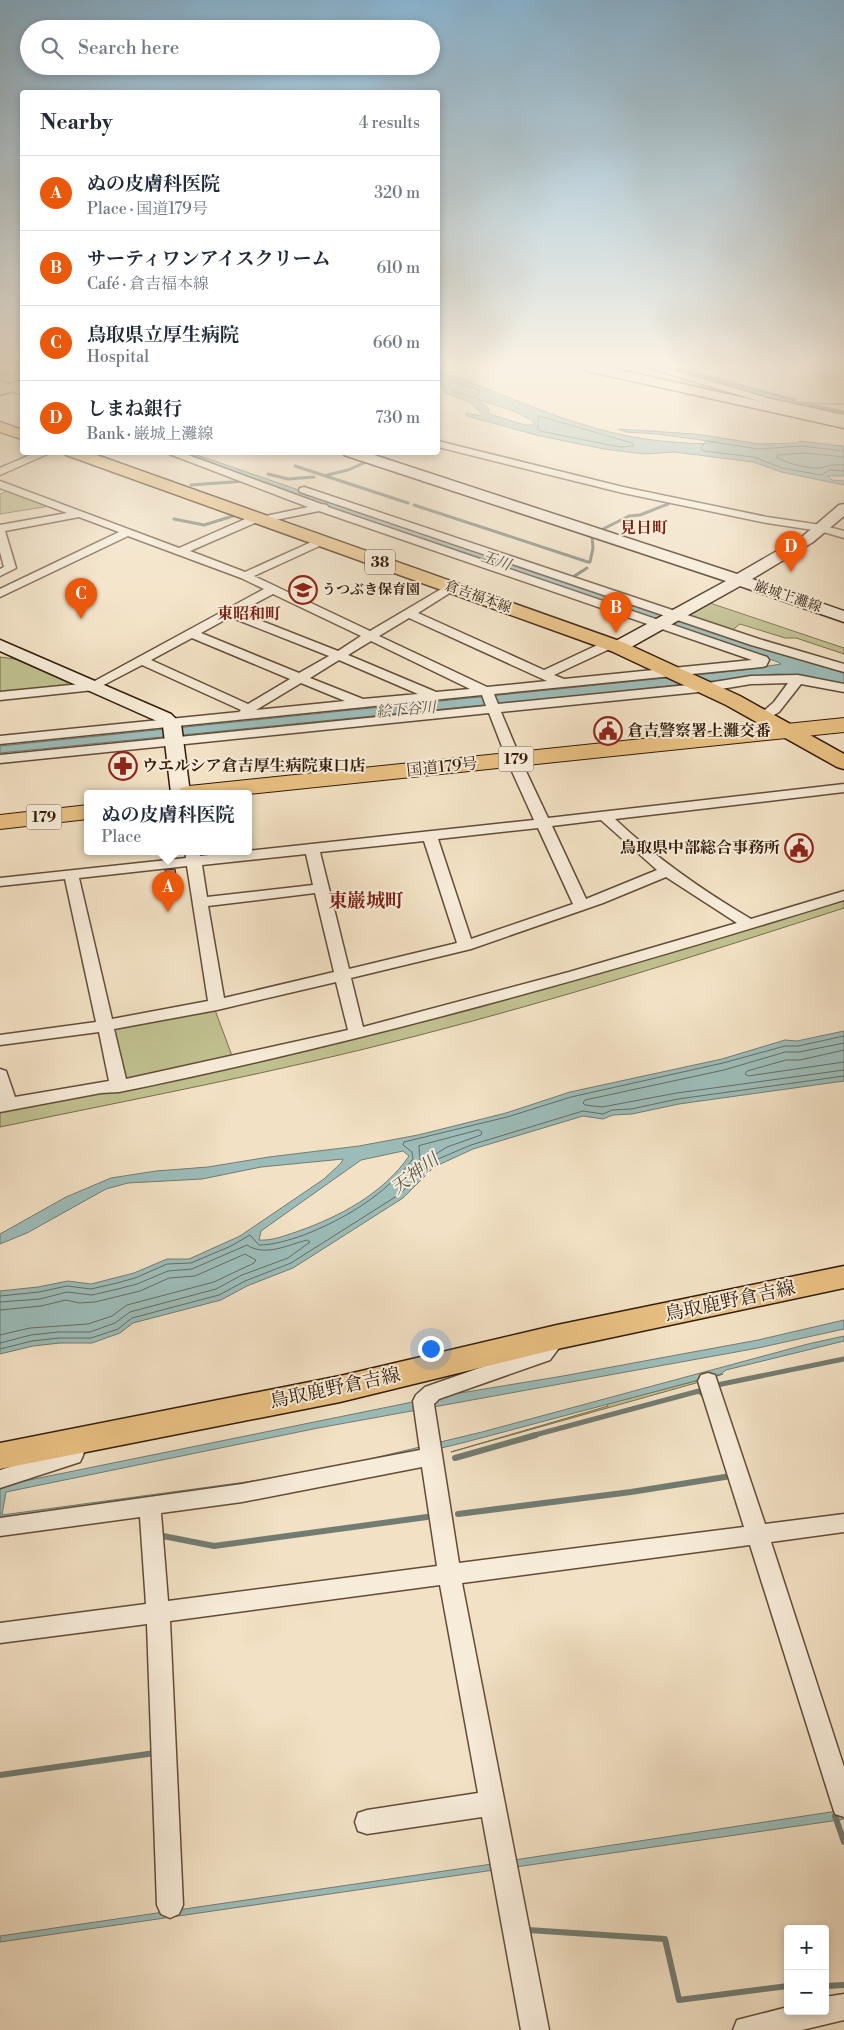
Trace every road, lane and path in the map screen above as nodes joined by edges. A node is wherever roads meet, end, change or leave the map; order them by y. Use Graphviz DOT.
graph roads {
  1 [pos="24,462"];
  2 [pos="99,462"];
  3 [pos="195,462"];
  4 [pos="226,462"];
  5 [pos="379,462"];
  6 [pos="509,462"];
  7 [pos="0,472"];
  8 [pos="0,484"];
  9 [pos="337,501"];
  10 [pos="321,508"];
  11 [pos="844,508"];
  12 [pos="82,514"];
  13 [pos="259,519"];
  14 [pos="823,526"];
  15 [pos="0,528"];
  16 [pos="0,532"];
  17 [pos="128,532"];
  18 [pos="844,535"];
  19 [pos="322,541"];
  20 [pos="181,551"];
  21 [pos="0,573"];
  22 [pos="245,576"];
  23 [pos="739,580"];
  24 [pos="452,587"];
  25 [pos="272,589"];
  26 [pos="3,590"];
  27 [pos="229,613"];
  28 [pos="408,613"];
  29 [pos="844,617"];
  30 [pos="668,620"];
  31 [pos="191,633"];
  32 [pos="369,636"];
  33 [pos="0,645"];
  34 [pos="614,646"];
  35 [pos="779,650"];
  36 [pos="338,655"];
  37 [pos="141,660"];
  38 [pos="763,662"];
  39 [pos="844,668"];
  40 [pos="441,671"];
  41 [pos="545,674"];
  42 [pos="682,674"];
  43 [pos="300,679"];
  44 [pos="773,679"];
  45 [pos="798,679"];
  46 [pos="564,684"];
  47 [pos="94,686"];
  48 [pos="413,686"];
  49 [pos="707,686"];
  50 [pos="844,688"];
  51 [pos="0,696"];
  52 [pos="437,697"];
  53 [pos="491,701"];
  54 [pos="362,704"];
  55 [pos="246,713"];
  56 [pos="764,717"];
  57 [pos="844,725"];
  58 [pos="844,732"];
  59 [pos="173,733"];
  60 [pos="797,734"];
  61 [pos="0,740"];
  62 [pos="0,759"];
  63 [pos="516,763"];
  64 [pos="844,763"];
  65 [pos="844,788"];
  66 [pos="181,790"];
  67 [pos="222,790"];
  68 [pos="252,795"];
  69 [pos="84,804"];
  70 [pos="84,812"];
  71 [pos="0,813"];
  72 [pos="604,816"];
  73 [pos="0,822"];
  74 [pos="543,822"];
  75 [pos="430,836"];
  76 [pos="312,848"];
  77 [pos="252,852"];
  78 [pos="208,855"];
  79 [pos="193,856"];
  80 [pos="666,872"];
  81 [pos="71,874"];
  82 [pos="0,882"];
  83 [pos="322,888"];
  84 [pos="844,895"];
  85 [pos="201,902"];
  86 [pos="581,905"];
  87 [pos="750,926"];
  88 [pos="466,946"];
  89 [pos="345,976"];
  90 [pos="218,1005"];
  91 [pos="104,1026"];
  92 [pos="357,1034"];
  93 [pos="0,1040"];
  94 [pos="0,1075"];
  95 [pos="119,1086"];
  96 [pos="4,1105"];
  97 [pos="844,1277"];
  98 [pos="557,1337"];
  99 [pos="708,1381"];
  100 [pos="75,1440"];
  101 [pos="0,1456"];
  102 [pos="432,1456"];
  103 [pos="0,1479"];
  104 [pos="150,1506"];
  105 [pos="844,1523"];
  106 [pos="0,1527"];
  107 [pos="757,1534"];
  108 [pos="450,1573"];
  109 [pos="158,1613"];
  110 [pos="0,1633"];
  111 [pos="492,1803"];
  112 [pos="844,1805"];
  113 [pos="367,1822"];
  114 [pos="170,1905"];
  115 [pos="844,2007"];
  116 [pos="829,2010"];
  117 [pos="808,2015"];
  118 [pos="535,2030"];
  119 [pos="746,2030"];
  1 -- 7 [label="street"];
  2 -- 13 [label="main road, 倉吉福本線 / 38"];
  3 -- 10 [label="street"];
  4 -- 9 [label="street"];
  5 -- 23 [label="street"];
  6 -- 14 [label="street"];
  8 -- 12 [label="street"];
  9 -- 10 [label="street"];
  9 -- 30 [label="street"];
  10 -- 13 [label="street"];
  10 -- 30 [label="street"];
  11 -- 14 [label="street, 巌城上灘線"];
  12 -- 15 [label="street"];
  12 -- 17 [label="street"];
  13 -- 19 [label="main road, 倉吉福本線 / 38"];
  13 -- 20 [label="street"];
  14 -- 18 [label="street"];
  14 -- 23 [label="street, 巌城上灘線"];
  16 -- 21 [label="street"];
  17 -- 20 [label="street"];
  17 -- 26 [label="street"];
  19 -- 22 [label="street"];
  19 -- 24 [label="main road, 倉吉福本線 / 38"];
  20 -- 22 [label="street"];
  22 -- 25 [label="street"];
  23 -- 29 [label="street, 巌城上灘線"];
  23 -- 30 [label="street"];
  24 -- 28 [label="street"];
  24 -- 34 [label="main road, 倉吉福本線 / 38"];
  25 -- 27 [label="street"];
  25 -- 32 [label="street"];
  27 -- 31 [label="street"];
  27 -- 36 [label="street"];
  28 -- 32 [label="street"];
  28 -- 41 [label="street"];
  30 -- 34 [label="street"];
  30 -- 35 [label="street"];
  30 -- 38 [label="street"];
  31 -- 37 [label="street"];
  31 -- 43 [label="street"];
  32 -- 36 [label="street"];
  32 -- 40 [label="street"];
  33 -- 47 [label="street"];
  34 -- 41 [label="street"];
  34 -- 42 [label="main road, 倉吉福本線 / 38"];
  35 -- 38 [label="street"];
  35 -- 39 [label="street"];
  36 -- 43 [label="street"];
  36 -- 48 [label="street"];
  37 -- 47 [label="street"];
  37 -- 55 [label="street"];
  38 -- 42 [label="street"];
  38 -- 44 [label="street"];
  40 -- 48 [label="street"];
  40 -- 53 [label="street"];
  41 -- 46 [label="street"];
  42 -- 46 [label="street"];
  42 -- 49 [label="main road, 倉吉福本線 / 38"];
  43 -- 54 [label="street"];
  43 -- 55 [label="street"];
  44 -- 45 [label="street"];
  44 -- 49 [label="street"];
  45 -- 50 [label="street"];
  45 -- 56 [label="street"];
  46 -- 53 [label="street"];
  47 -- 51 [label="street"];
  47 -- 59 [label="street"];
  48 -- 52 [label="street"];
  49 -- 53 [label="street"];
  49 -- 56 [label="main road, 倉吉福本線 / 38"];
  52 -- 53 [label="street"];
  52 -- 54 [label="street"];
  53 -- 59 [label="street"];
  53 -- 63 [label="street"];
  54 -- 55 [label="street"];
  55 -- 59 [label="street"];
  56 -- 60 [label="main road, 倉吉福本線 / 38"];
  57 -- 60 [label="highway, 国道179号 / 179"];
  58 -- 60 [label="highway, 国道179号 / 179"];
  59 -- 61 [label="street"];
  59 -- 62 [label="street"];
  59 -- 66 [label="street"];
  60 -- 63 [label="highway, 国道179号 / 179"];
  60 -- 64 [label="main road"];
  63 -- 67 [label="highway, 国道179号 / 179"];
  63 -- 68 [label="highway, 国道179号 / 179"];
  63 -- 74 [label="street"];
  65 -- 72 [label="street"];
  69 -- 71 [label="highway, 179"];
  70 -- 73 [label="highway, 179"];
  72 -- 74 [label="street"];
  72 -- 80 [label="street"];
  74 -- 75 [label="street"];
  74 -- 86 [label="street"];
  75 -- 76 [label="street"];
  75 -- 88 [label="street"];
  76 -- 77 [label="street"];
  76 -- 83 [label="street"];
  78 -- 79 [label="street"];
  79 -- 81 [label="street"];
  79 -- 85 [label="street"];
  80 -- 86 [label="street"];
  80 -- 87 [label="street"];
  81 -- 82 [label="street"];
  81 -- 91 [label="street"];
  83 -- 85 [label="street"];
  83 -- 89 [label="street"];
  84 -- 87 [label="street"];
  85 -- 90 [label="street"];
  86 -- 88 [label="street"];
  87 -- 92 [label="street"];
  88 -- 89 [label="street"];
  89 -- 90 [label="street"];
  89 -- 92 [label="street"];
  90 -- 91 [label="street"];
  91 -- 93 [label="street"];
  91 -- 95 [label="street"];
  92 -- 95 [label="street"];
  94 -- 96 [label="street"];
  95 -- 96 [label="street"];
  97 -- 98 [label="main road, 鳥取鹿野倉吉線"];
  98 -- 100 [label="main road, 鳥取鹿野倉吉線"];
  98 -- 102 [label="street"];
  99 -- 107 [label="street"];
  100 -- 101 [label="main road, 鳥取鹿野倉吉線"];
  100 -- 103 [label="street"];
  102 -- 104 [label="street"];
  102 -- 108 [label="street"];
  104 -- 106 [label="street"];
  104 -- 109 [label="street"];
  105 -- 107 [label="street"];
  107 -- 108 [label="street"];
  107 -- 112 [label="street"];
  108 -- 109 [label="street"];
  108 -- 111 [label="street"];
  109 -- 110 [label="street"];
  109 -- 114 [label="street"];
  111 -- 113 [label="street"];
  111 -- 118 [label="street"];
  115 -- 116 [label="street"];
  117 -- 119 [label="street"];
}
